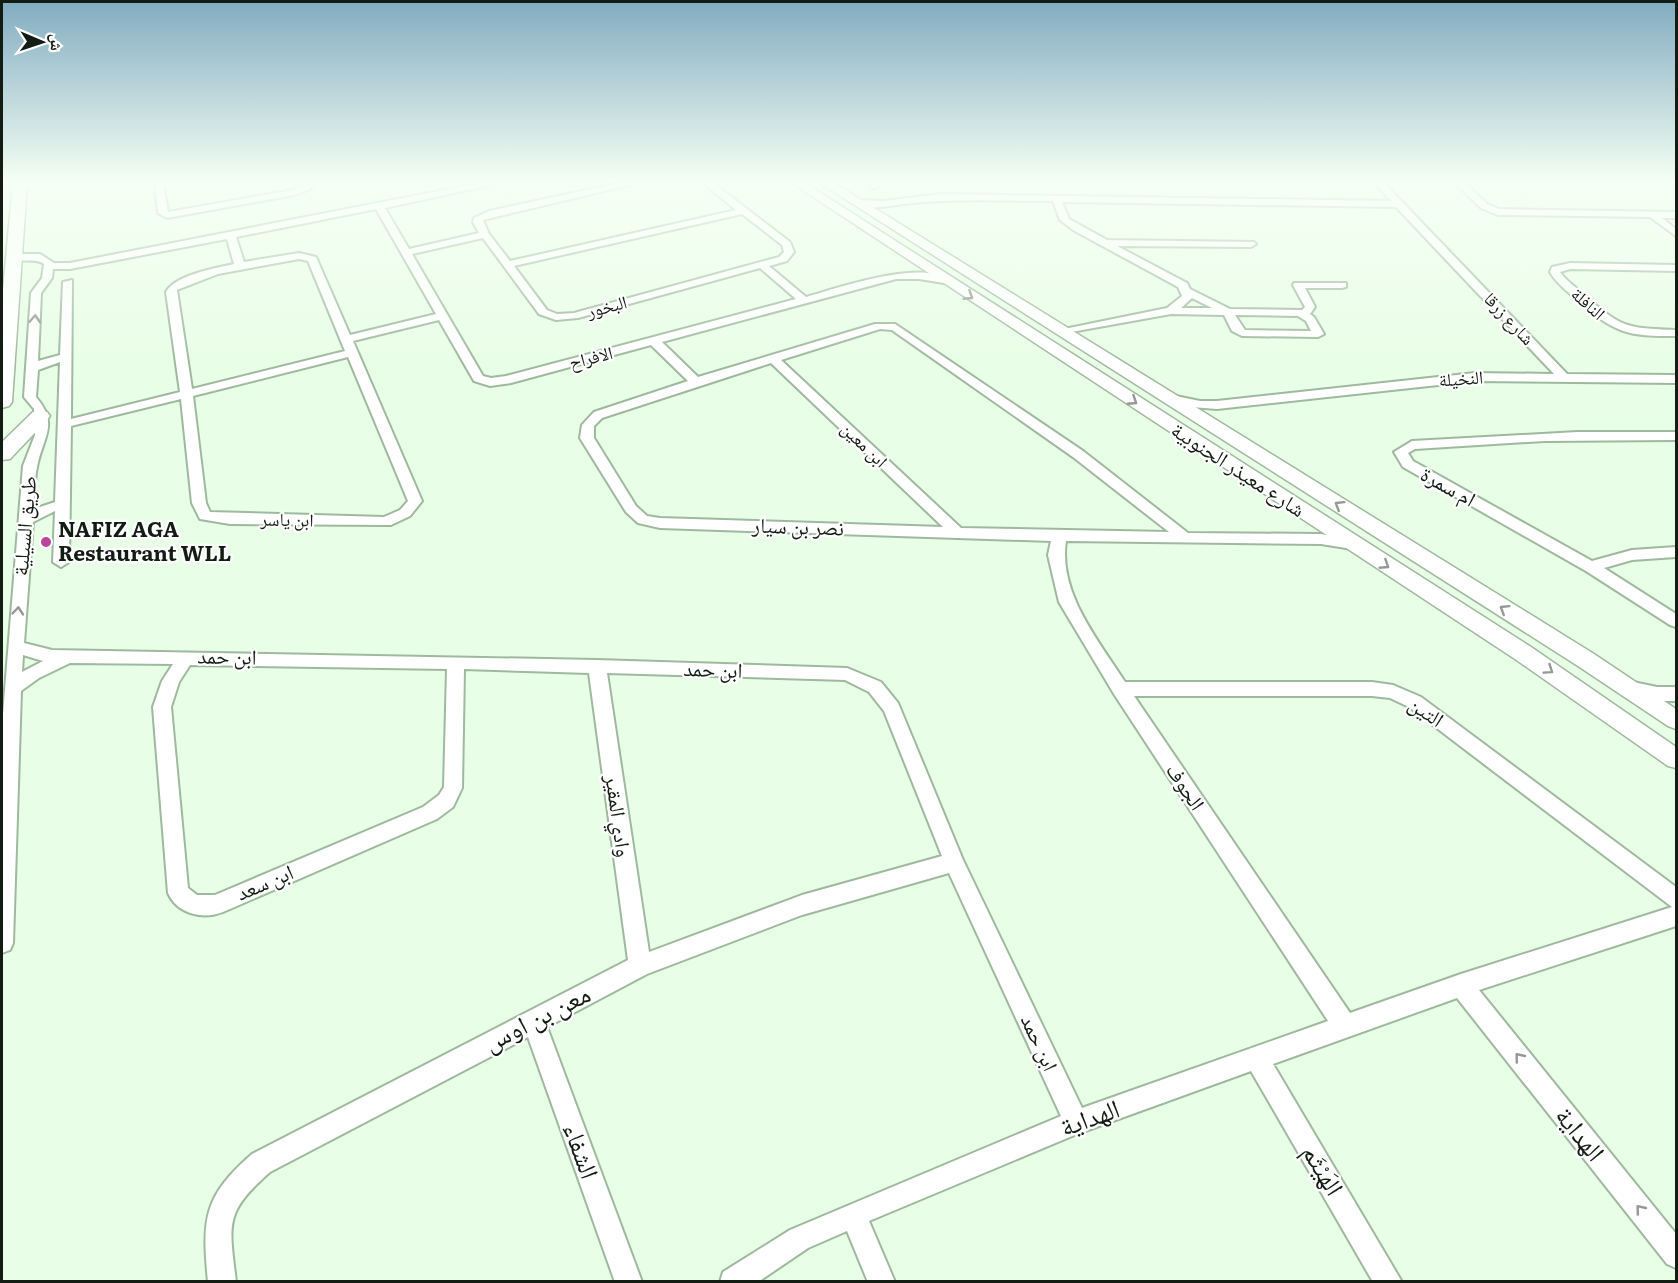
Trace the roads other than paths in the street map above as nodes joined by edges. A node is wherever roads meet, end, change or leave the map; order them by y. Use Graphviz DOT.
graph roads {
  1 [pos="16,243"];
  2 [pos="192,243"];
  3 [pos="233,243"];
  4 [pos="399,243"];
  5 [pos="450,243"];
  6 [pos="492,243"];
  7 [pos="602,243"];
  8 [pos="785,243"];
  9 [pos="888,243"];
  10 [pos="931,243"];
  11 [pos="1104,243"];
  12 [pos="1436,243"];
  13 [pos="1251,244"];
  14 [pos="405,253"];
  15 [pos="16,257"];
  16 [pos="911,258"];
  17 [pos="509,264"];
  18 [pos="763,266"];
  19 [pos="240,267"];
  20 [pos="1677,268"];
  21 [pos="48,272"];
  22 [pos="896,276"];
  23 [pos="944,280"];
  24 [pos="68,282"];
  25 [pos="1342,285"];
  26 [pos="1188,292"];
  27 [pos="803,300"];
  28 [pos="1171,311"];
  29 [pos="1228,312"];
  30 [pos="1304,315"];
  31 [pos="442,316"];
  32 [pos="1064,332"];
  33 [pos="1677,333"];
  34 [pos="348,339"];
  35 [pos="655,342"];
  36 [pos="352,353"];
  37 [pos="67,355"];
  38 [pos="773,358"];
  39 [pos="33,363"];
  40 [pos="1563,377"];
  41 [pos="1677,379"];
  42 [pos="696,382"];
  43 [pos="2,388"];
  44 [pos="187,394"];
  45 [pos="1171,399"];
  46 [pos="1246,400"];
  47 [pos="40,416"];
  48 [pos="65,424"];
  49 [pos="1677,436"];
  50 [pos="1237,441"];
  51 [pos="2,454"];
  52 [pos="63,502"];
  53 [pos="27,504"];
  54 [pos="1300,510"];
  55 [pos="26,520"];
  56 [pos="956,532"];
  57 [pos="1059,536"];
  58 [pos="1184,537"];
  59 [pos="1297,539"];
  60 [pos="1352,544"];
  61 [pos="1677,552"];
  62 [pos="61,562"];
  63 [pos="1591,567"];
  64 [pos="1677,621"];
  65 [pos="15,646"];
  66 [pos="68,656"];
  67 [pos="186,657"];
  68 [pos="456,663"];
  69 [pos="597,666"];
  70 [pos="1626,686"];
  71 [pos="12,687"];
  72 [pos="1120,689"];
  73 [pos="1677,694"];
  74 [pos="1677,720"];
  75 [pos="1677,759"];
  76 [pos="954,862"];
  77 [pos="1677,899"];
  78 [pos="1677,916"];
  79 [pos="2,942"];
  80 [pos="640,966"];
  81 [pos="1461,985"];
  82 [pos="532,1020"];
  83 [pos="1344,1025"];
  84 [pos="1257,1059"];
  85 [pos="1076,1122"];
  86 [pos="853,1215"];
  87 [pos="1677,1255"];
  88 [pos="222,1281"];
  89 [pos="629,1281"];
  90 [pos="733,1281"];
  91 [pos="882,1281"];
  92 [pos="1389,1281"];
  1 -- 15 [label="main road"];
  2 -- 21 [label="street"];
  3 -- 19 [label="street"];
  4 -- 14 [label="street, الافراح"];
  5 -- 14 [label="street"];
  6 -- 17 [label="street, البخور"];
  7 -- 17 [label="street"];
  8 -- 18 [label="street, البخور"];
  9 -- 16 [label="street, شارع معيذر الجنوبية"];
  10 -- 32 [label="street, شارع معيذر الجنوبية"];
  11 -- 13 [label="street"];
  11 -- 26 [label="street"];
  12 -- 40 [label="street, شارع زرقا"];
  14 -- 31 [label="street, الافراح"];
  15 -- 21 [label="street"];
  15 -- 43 [label="main road"];
  16 -- 22 [label="street"];
  16 -- 23 [label="street, شارع معيذر الجنوبية"];
  17 -- 18 [label="street, البخور"];
  18 -- 27 [label="street"];
  19 -- 34 [label="street, ابن ياسر"];
  19 -- 44 [label="street, ابن ياسر"];
  20 -- 33 [label="street, النافلة"];
  39 -- 21 [label="street, طريق السيلية, one-way"];
  22 -- 23 [label="street, الافراح"];
  22 -- 27 [label="street, الافراح"];
  23 -- 54 [label="street, شارع معيذر الجنوبية, one-way"];
  24 -- 37 [label="street, طريق السيلية"];
  25 -- 30 [label="street"];
  26 -- 28 [label="street"];
  26 -- 29 [label="street"];
  27 -- 35 [label="street, الافراح"];
  28 -- 29 [label="street"];
  28 -- 32 [label="street"];
  29 -- 30 [label="street"];
  29 -- 30 [label="street"];
  31 -- 34 [label="street"];
  31 -- 35 [label="street, الافراح"];
  32 -- 45 [label="street, شارع معيذر الجنوبية"];
  34 -- 36 [label="street, ابن ياسر"];
  35 -- 42 [label="street"];
  36 -- 44 [label="street"];
  36 -- 44 [label="street, ابن ياسر"];
  37 -- 39 [label="street"];
  37 -- 48 [label="street, طريق السيلية"];
  38 -- 42 [label="street, نصر بن سيار"];
  38 -- 56 [label="street, ابن معين"];
  38 -- 58 [label="street, نصر بن سيار"];
  39 -- 47 [label="street, طريق السيلية"];
  40 -- 41 [label="street, النخيلة"];
  40 -- 46 [label="street, النخيلة"];
  42 -- 56 [label="street, نصر بن سيار"];
  44 -- 48 [label="street"];
  45 -- 46 [label="street, النخيلة"];
  45 -- 50 [label="street, شارع معيذر الجنوبية"];
  46 -- 50 [label="street"];
  47 -- 51 [label="main road"];
  47 -- 53 [label="street, طريق السيلية"];
  48 -- 52 [label="street, طريق السيلية"];
  49 -- 63 [label="street, ام سمرة"];
  70 -- 50 [label="street, شارع معيذر الجنوبية, one-way"];
  52 -- 53 [label="street"];
  52 -- 55 [label="street"];
  52 -- 62 [label="street, طريق السيلية"];
  53 -- 55 [label="street, طريق السيلية"];
  54 -- 59 [label="street"];
  54 -- 60 [label="street, شارع معيذر الجنوبية"];
  65 -- 55 [label="street, طريق السيلية, one-way"];
  56 -- 57 [label="street, نصر بن سيار"];
  57 -- 58 [label="street, نصر بن سيار"];
  57 -- 72 [label="street, الجوف"];
  58 -- 59 [label="street, نصر بن سيار"];
  59 -- 60 [label="street, نصر بن سيار"];
  60 -- 75 [label="street, شارع معيذر الجنوبية, one-way"];
  61 -- 63 [label="street"];
  63 -- 64 [label="street, ام سمرة"];
  65 -- 66 [label="street, ابن حمد"];
  65 -- 71 [label="street, طريق السيلية"];
  66 -- 67 [label="street, ابن حمد"];
  66 -- 71 [label="street"];
  67 -- 68 [label="street, ابن حمد"];
  67 -- 68 [label="street, ابن سعد"];
  68 -- 69 [label="street, ابن حمد"];
  69 -- 76 [label="street, ابن حمد"];
  69 -- 80 [label="street, وادي المقير"];
  70 -- 73 [label="street"];
  70 -- 74 [label="street, شارع معيذر الجنوبية"];
  71 -- 79 [label="street, طريق السيلية"];
  72 -- 77 [label="street, التين"];
  72 -- 83 [label="street, الجوف"];
  76 -- 80 [label="street, معن بن اوس"];
  76 -- 85 [label="street, ابن حمد"];
  78 -- 81 [label="street, الهداية"];
  80 -- 82 [label="street, معن بن اوس"];
  81 -- 83 [label="street, الهداية"];
  87 -- 81 [label="street, الهداية, one-way"];
  82 -- 88 [label="street, معن بن اوس"];
  82 -- 89 [label="street, الشفاء"];
  83 -- 84 [label="street, الهداية"];
  84 -- 85 [label="street, الهداية"];
  84 -- 92 [label="street, الهَيْثَم"];
  85 -- 86 [label="street, الهداية"];
  86 -- 90 [label="street, الهداية"];
  86 -- 91 [label="street"];
}
